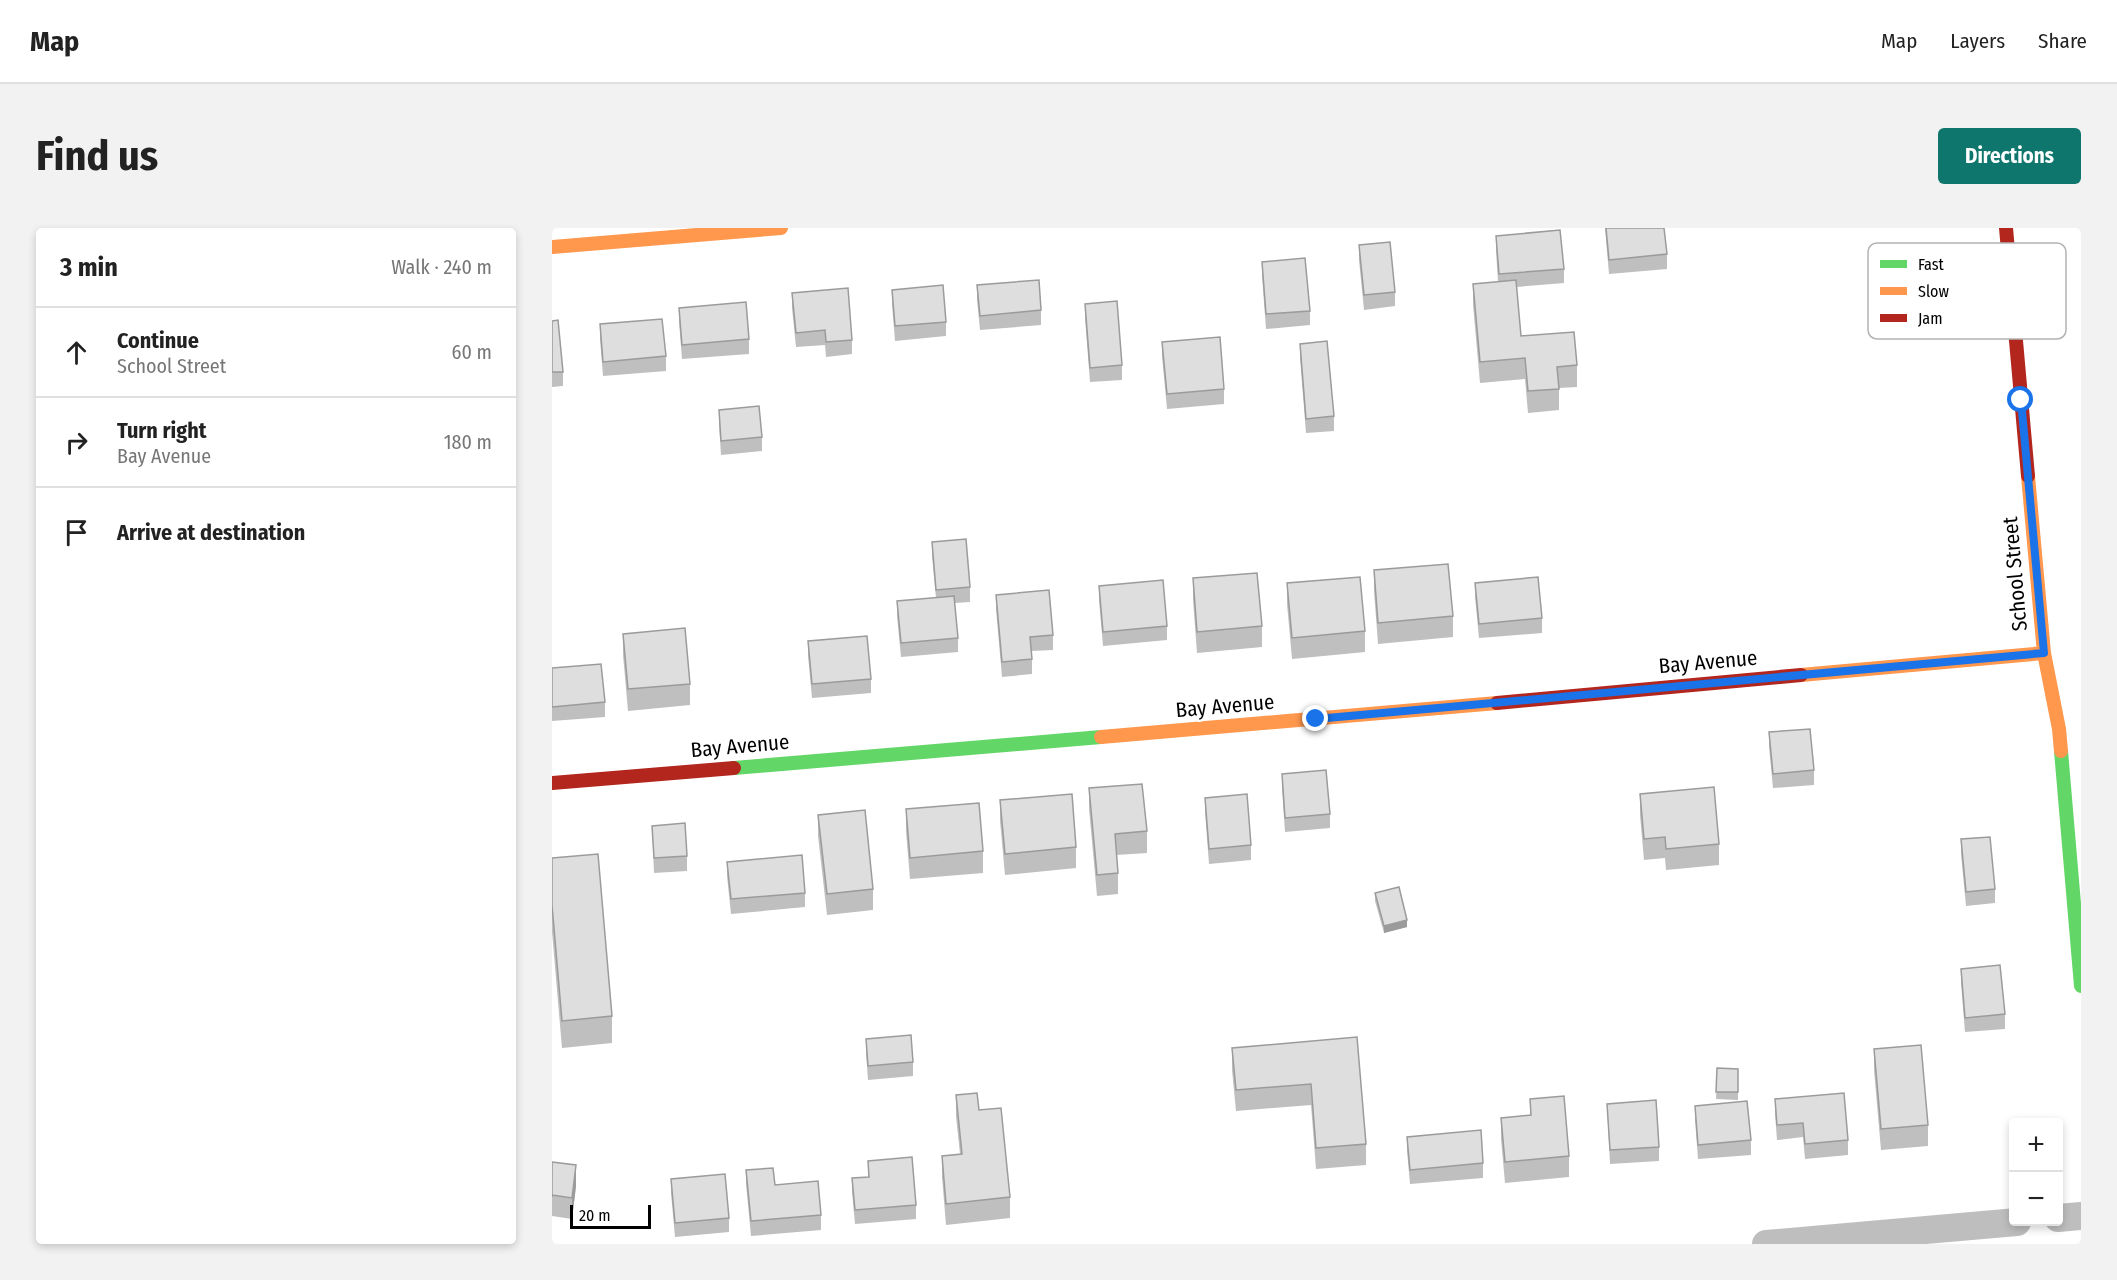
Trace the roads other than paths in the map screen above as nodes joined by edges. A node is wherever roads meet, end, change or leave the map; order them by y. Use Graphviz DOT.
graph roads {
  1 [pos="782,228"];
  2 [pos="2006,228"];
  3 [pos="2007,243"];
  4 [pos="552,247"];
  5 [pos="2016,339"];
  6 [pos="2044,653"];
  7 [pos="2070,728"];
  8 [pos="552,783"];
  9 [pos="2081,987"];
  10 [pos="2081,1216"];
  11 [pos="2063,1218"];
  12 [pos="2009,1222"];
  13 [pos="1766,1244"];
  1 -- 4 [label="street"];
  2 -- 3 [label="street, School Street"];
  5 -- 6 [label="street, School Street"];
  6 -- 7 [label="street, School Street"];
  6 -- 8 [label="street, Bay Avenue"];
  7 -- 9 [label="street, School Street"];
  10 -- 11 [label="street"];
  12 -- 13 [label="street"];
}
